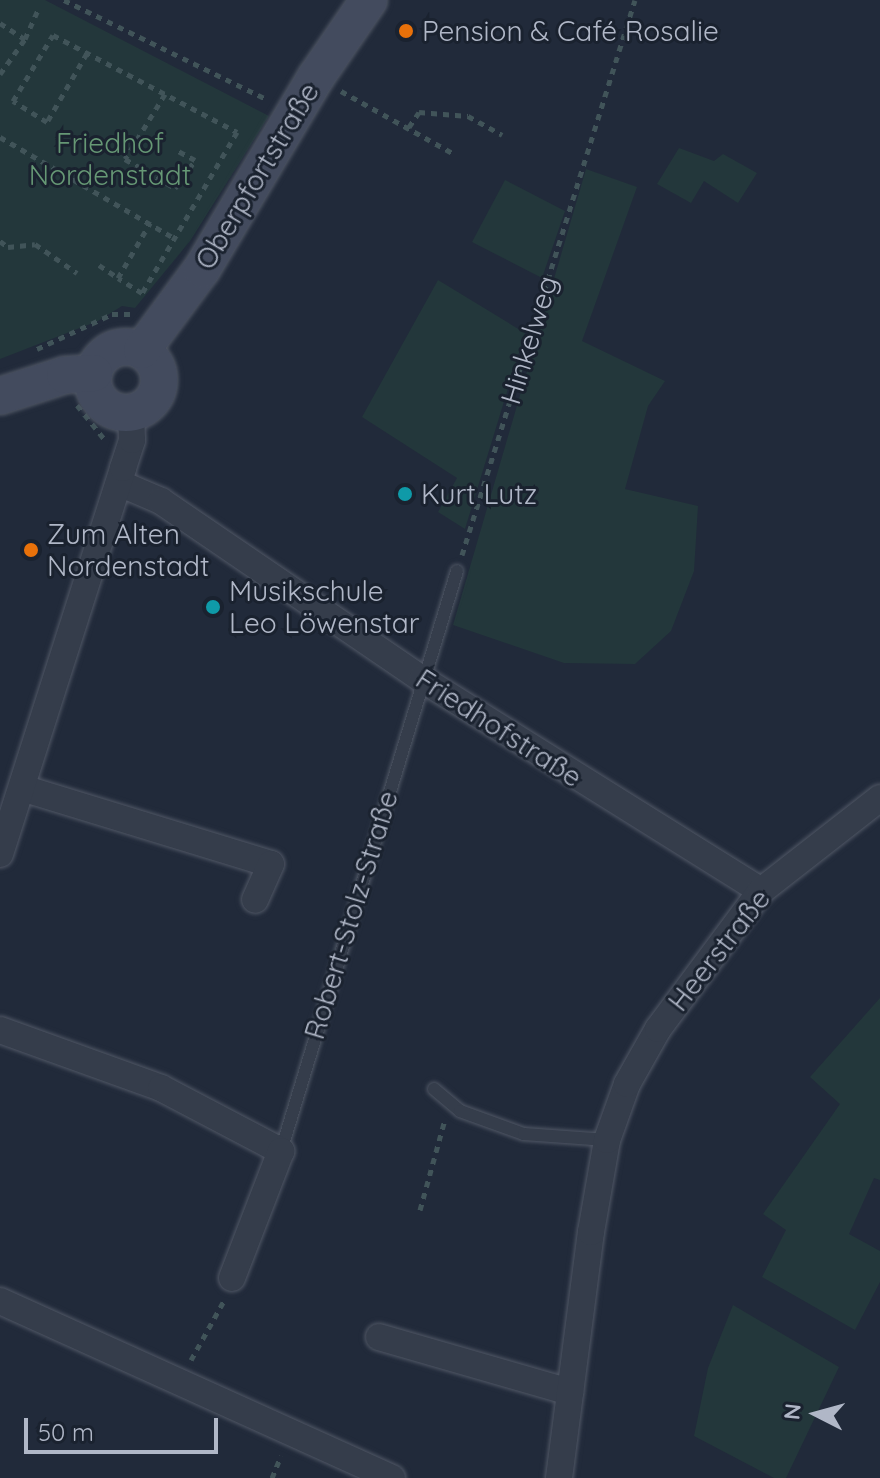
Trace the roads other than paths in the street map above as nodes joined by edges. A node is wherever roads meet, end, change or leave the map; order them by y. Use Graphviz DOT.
graph roads {
  1 [pos="369,0"];
  2 [pos="142,350"];
  3 [pos="94,373"];
  4 [pos="0,396"];
  5 [pos="132,426"];
  6 [pos="119,483"];
  7 [pos="457,571"];
  8 [pos="422,679"];
  9 [pos="22,788"];
  10 [pos="880,798"];
  11 [pos="0,854"];
  12 [pos="761,891"];
  13 [pos="255,900"];
  14 [pos="0,1030"];
  15 [pos="434,1089"];
  16 [pos="607,1140"];
  17 [pos="281,1151"];
  18 [pos="232,1278"];
  19 [pos="0,1302"];
  20 [pos="379,1337"];
  21 [pos="570,1392"];
  22 [pos="392,1478"];
  23 [pos="559,1478"];
  1 -- 2 [label="street, Oberpfortstraße"];
  2 -- 3 [label="street"];
  2 -- 5 [label="street"];
  3 -- 4 [label="street"];
  3 -- 5 [label="street"];
  5 -- 6 [label="street"];
  6 -- 8 [label="street, Friedhofstraße"];
  6 -- 9 [label="street"];
  7 -- 8 [label="lane"];
  8 -- 12 [label="street, Friedhofstraße"];
  8 -- 17 [label="lane, Robert-Stolz-Straße"];
  9 -- 11 [label="street"];
  9 -- 13 [label="street"];
  10 -- 12 [label="street, Heerstraße"];
  12 -- 16 [label="street, Heerstraße"];
  14 -- 17 [label="street"];
  15 -- 16 [label="lane"];
  16 -- 21 [label="street, Heerstraße"];
  17 -- 18 [label="street, Robert-Stolz-Straße"];
  19 -- 22 [label="street"];
  20 -- 21 [label="street"];
  21 -- 23 [label="street, Heerstraße"];
}
